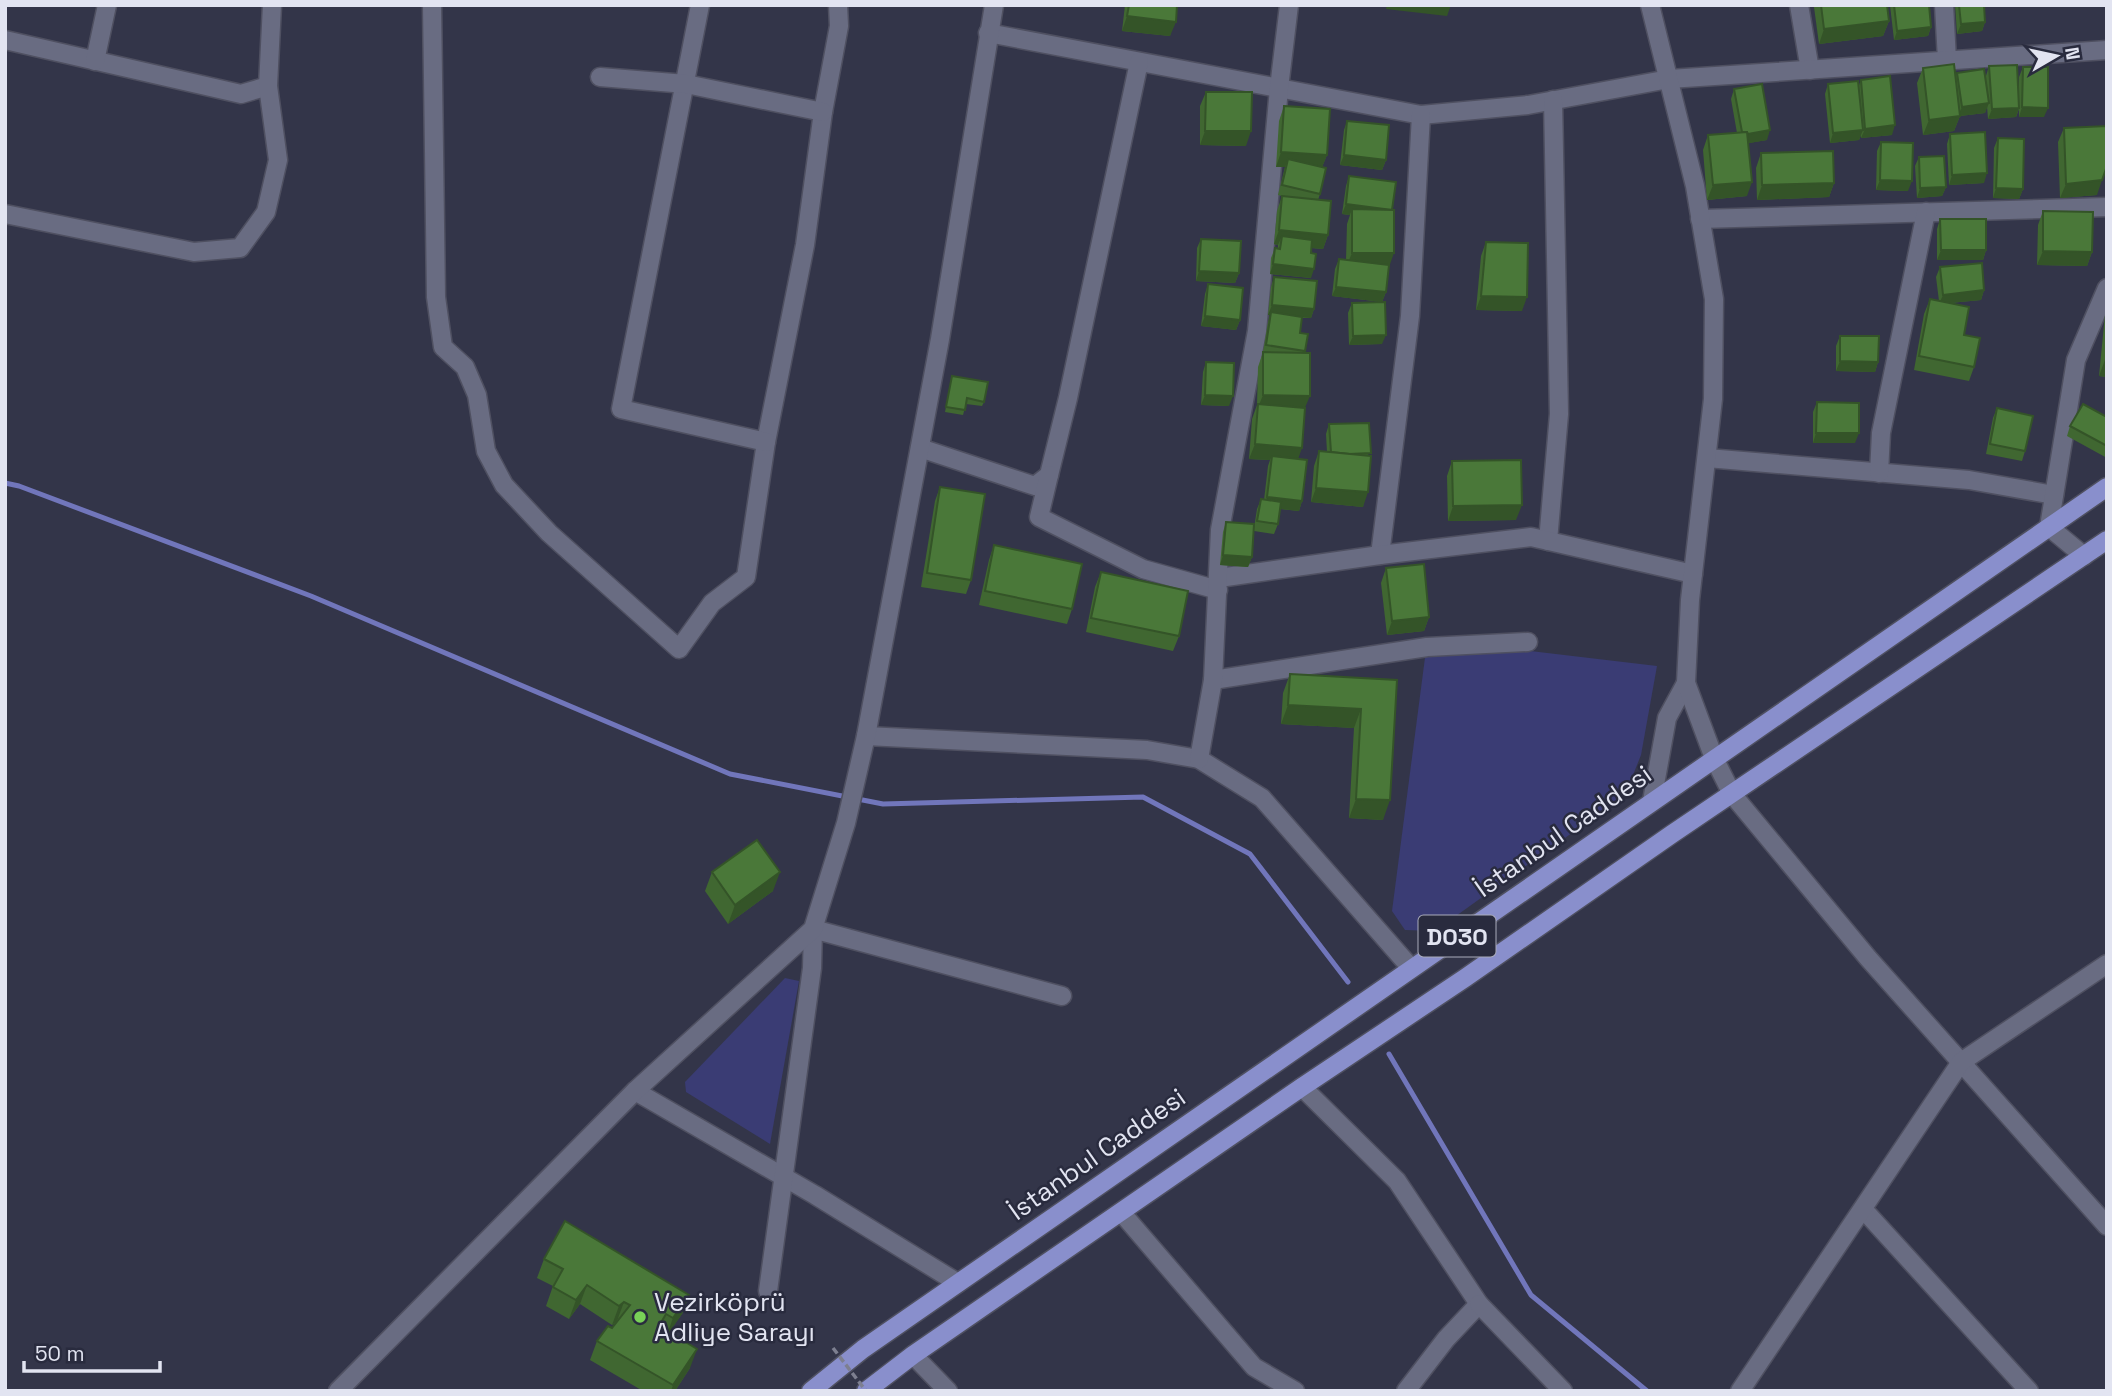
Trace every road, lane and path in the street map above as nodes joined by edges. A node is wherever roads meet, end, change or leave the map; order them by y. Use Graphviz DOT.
graph roads {
  1 [pos="107,5"];
  2 [pos="272,5"];
  3 [pos="432,5"];
  4 [pos="700,5"];
  5 [pos="838,5"];
  6 [pos="994,5"];
  7 [pos="1289,5"];
  8 [pos="1650,5"];
  9 [pos="1799,5"];
  10 [pos="1944,5"];
  11 [pos="988,33"];
  12 [pos="5,40"];
  13 [pos="2107,50"];
  14 [pos="95,61"];
  15 [pos="1947,61"];
  16 [pos="1139,62"];
  17 [pos="1810,70"];
  18 [pos="600,77"];
  19 [pos="1668,79"];
  20 [pos="686,84"];
  21 [pos="268,86"];
  22 [pos="1279,88"];
  23 [pos="1553,100"];
  24 [pos="823,112"];
  25 [pos="1421,115"];
  26 [pos="2107,207"];
  27 [pos="1926,212"];
  28 [pos="5,214"];
  29 [pos="1700,219"];
  30 [pos="2105,294"];
  31 [pos="766,442"];
  32 [pos="920,448"];
  33 [pos="1707,458"];
  34 [pos="1879,473"];
  35 [pos="1049,475"];
  36 [pos="2107,487"];
  37 [pos="2054,495"];
  38 [pos="2049,527"];
  39 [pos="2107,540"];
  40 [pos="1548,541"];
  41 [pos="1380,555"];
  42 [pos="2084,556"];
  43 [pos="1693,574"];
  44 [pos="1219,584"];
  45 [pos="1528,642"];
  46 [pos="1213,680"];
  47 [pos="1686,683"];
  48 [pos="866,736"];
  49 [pos="1714,758"];
  50 [pos="1199,759"];
  51 [pos="1732,794"];
  52 [pos="1652,801"];
  53 [pos="813,929"];
  54 [pos="1411,968"];
  55 [pos="2103,973"];
  56 [pos="1062,996"];
  57 [pos="1961,1062"];
  58 [pos="1302,1087"];
  59 [pos="635,1091"];
  60 [pos="784,1177"];
  61 [pos="1863,1209"];
  62 [pos="1121,1212"];
  63 [pos="2107,1226"];
  64 [pos="958,1283"];
  65 [pos="768,1291"];
  66 [pos="1479,1304"];
  67 [pos="833,1348"];
  68 [pos="913,1355"];
  69 [pos="338,1391"];
  70 [pos="811,1391"];
  71 [pos="866,1391"];
  72 [pos="948,1391"];
  73 [pos="1295,1391"];
  74 [pos="1405,1391"];
  75 [pos="1563,1391"];
  76 [pos="1740,1391"];
  77 [pos="2029,1391"];
  1 -- 14 [label="street"];
  2 -- 21 [label="street"];
  3 -- 31 [label="street"];
  4 -- 20 [label="street"];
  5 -- 24 [label="street"];
  6 -- 11 [label="street"];
  7 -- 22 [label="street"];
  8 -- 19 [label="street"];
  9 -- 17 [label="street"];
  10 -- 15 [label="street"];
  11 -- 16 [label="street"];
  11 -- 32 [label="street"];
  12 -- 14 [label="street"];
  13 -- 15 [label="street"];
  14 -- 21 [label="street"];
  15 -- 17 [label="street"];
  16 -- 22 [label="street"];
  16 -- 35 [label="street"];
  17 -- 19 [label="street"];
  18 -- 20 [label="street"];
  19 -- 23 [label="street"];
  19 -- 29 [label="street"];
  20 -- 24 [label="street"];
  20 -- 31 [label="street"];
  21 -- 28 [label="street"];
  22 -- 25 [label="street"];
  22 -- 44 [label="street"];
  23 -- 25 [label="street"];
  23 -- 40 [label="street"];
  24 -- 31 [label="street"];
  25 -- 41 [label="street"];
  26 -- 27 [label="street"];
  27 -- 29 [label="street"];
  27 -- 34 [label="street"];
  29 -- 33 [label="street"];
  30 -- 37 [label="street"];
  32 -- 35 [label="street"];
  32 -- 48 [label="street"];
  33 -- 34 [label="street"];
  33 -- 43 [label="street"];
  34 -- 37 [label="street"];
  35 -- 44 [label="street"];
  36 -- 38 [label="main road, İstanbul Caddesi / D030"];
  37 -- 38 [label="street"];
  38 -- 42 [label="street"];
  38 -- 49 [label="main road, İstanbul Caddesi / D030"];
  39 -- 42 [label="main road, D030"];
  40 -- 41 [label="street"];
  40 -- 43 [label="street"];
  41 -- 44 [label="street"];
  42 -- 51 [label="main road, D030"];
  43 -- 47 [label="street"];
  44 -- 46 [label="street"];
  45 -- 46 [label="street"];
  46 -- 50 [label="street"];
  47 -- 49 [label="street"];
  47 -- 52 [label="street"];
  48 -- 50 [label="street"];
  48 -- 53 [label="street"];
  49 -- 51 [label="street"];
  49 -- 52 [label="main road, İstanbul Caddesi / D030"];
  50 -- 54 [label="street"];
  51 -- 57 [label="street"];
  51 -- 58 [label="main road, D030"];
  52 -- 54 [label="main road, İstanbul Caddesi / D030"];
  53 -- 56 [label="street"];
  53 -- 59 [label="street"];
  53 -- 60 [label="street"];
  54 -- 64 [label="main road, İstanbul Caddesi / D030"];
  55 -- 57 [label="street"];
  57 -- 61 [label="street"];
  57 -- 63 [label="street"];
  58 -- 62 [label="main road, D030"];
  58 -- 66 [label="street"];
  59 -- 60 [label="street"];
  59 -- 69 [label="street"];
  60 -- 64 [label="street"];
  60 -- 65 [label="street"];
  61 -- 76 [label="street"];
  61 -- 77 [label="street"];
  62 -- 68 [label="main road, D030"];
  62 -- 73 [label="street"];
  64 -- 70 [label="main road, İstanbul Caddesi / D030"];
  66 -- 74 [label="street"];
  66 -- 75 [label="street"];
  67 -- 71 [label="path, bridge"];
  68 -- 71 [label="main road, D030"];
  68 -- 72 [label="street"];
}
